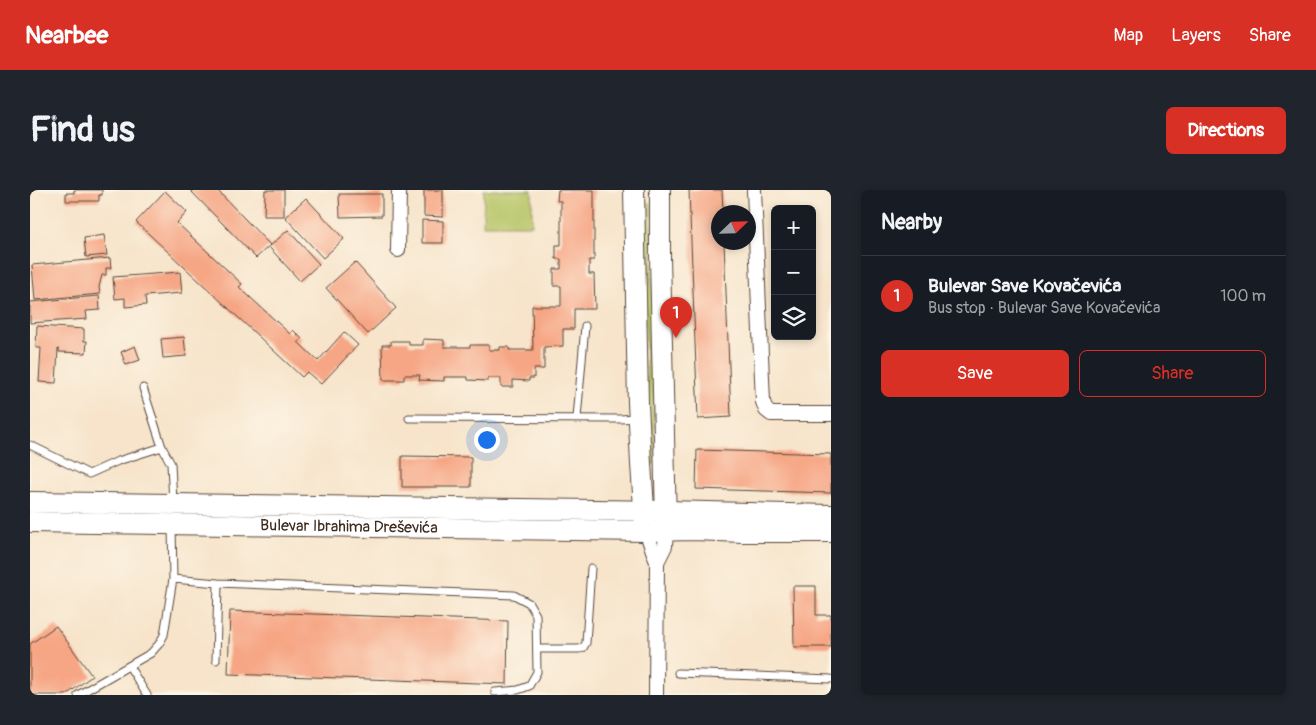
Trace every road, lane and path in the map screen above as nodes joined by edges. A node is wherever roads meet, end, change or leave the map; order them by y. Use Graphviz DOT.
graph roads {
  1 [pos="399,190"];
  2 [pos="634,190"];
  3 [pos="660,190"];
  4 [pos="754,190"];
  5 [pos="398,250"];
  6 [pos="586,326"];
  7 [pos="143,388"];
  8 [pos="831,414"];
  9 [pos="639,417"];
  10 [pos="408,418"];
  11 [pos="577,418"];
  12 [pos="30,445"];
  13 [pos="162,447"];
  14 [pos="30,502"];
  15 [pos="644,511"];
  16 [pos="666,511"];
  17 [pos="173,515"];
  18 [pos="831,515"];
  19 [pos="30,522"];
  20 [pos="646,531"];
  21 [pos="666,531"];
  22 [pos="831,532"];
  23 [pos="657,562"];
  24 [pos="591,568"];
  25 [pos="173,579"];
  26 [pos="218,583"];
  27 [pos="537,649"];
  28 [pos="216,660"];
  29 [pos="129,666"];
  30 [pos="678,673"];
  31 [pos="831,679"];
  32 [pos="495,692"];
  33 [pos="78,695"];
  34 [pos="147,695"];
  35 [pos="656,695"];
  1 -- 5 [label="street"];
  2 -- 9 [label="street"];
  3 -- 16 [label="street"];
  4 -- 8 [label="street"];
  6 -- 11 [label="lane"];
  7 -- 13 [label="lane"];
  9 -- 11 [label="lane"];
  9 -- 15 [label="street"];
  10 -- 11 [label="lane"];
  12 -- 13 [label="lane"];
  13 -- 17 [label="lane"];
  14 -- 17 [label="street, Bulevar Ibrahima Dreševića"];
  15 -- 16 [label="street, Bulevar Ibrahima Dreševića"];
  15 -- 17 [label="street, Bulevar Ibrahima Dreševića"];
  15 -- 20 [label="street"];
  16 -- 18 [label="street, Bulevar Ibrahima Dreševića"];
  16 -- 21 [label="street"];
  17 -- 19 [label="street, Bulevar Ibrahima Dreševića"];
  17 -- 20 [label="street, Bulevar Ibrahima Dreševića"];
  17 -- 25 [label="lane"];
  20 -- 21 [label="street, Bulevar Ibrahima Dreševića"];
  20 -- 23 [label="street"];
  21 -- 22 [label="street, Bulevar Ibrahima Dreševića"];
  21 -- 23 [label="street"];
  23 -- 35 [label="street"];
  24 -- 27 [label="lane"];
  25 -- 26 [label="lane"];
  25 -- 29 [label="lane"];
  26 -- 27 [label="lane"];
  26 -- 28 [label="lane"];
  27 -- 32 [label="lane"];
  29 -- 33 [label="lane"];
  29 -- 34 [label="lane"];
  30 -- 31 [label="lane"];
}
